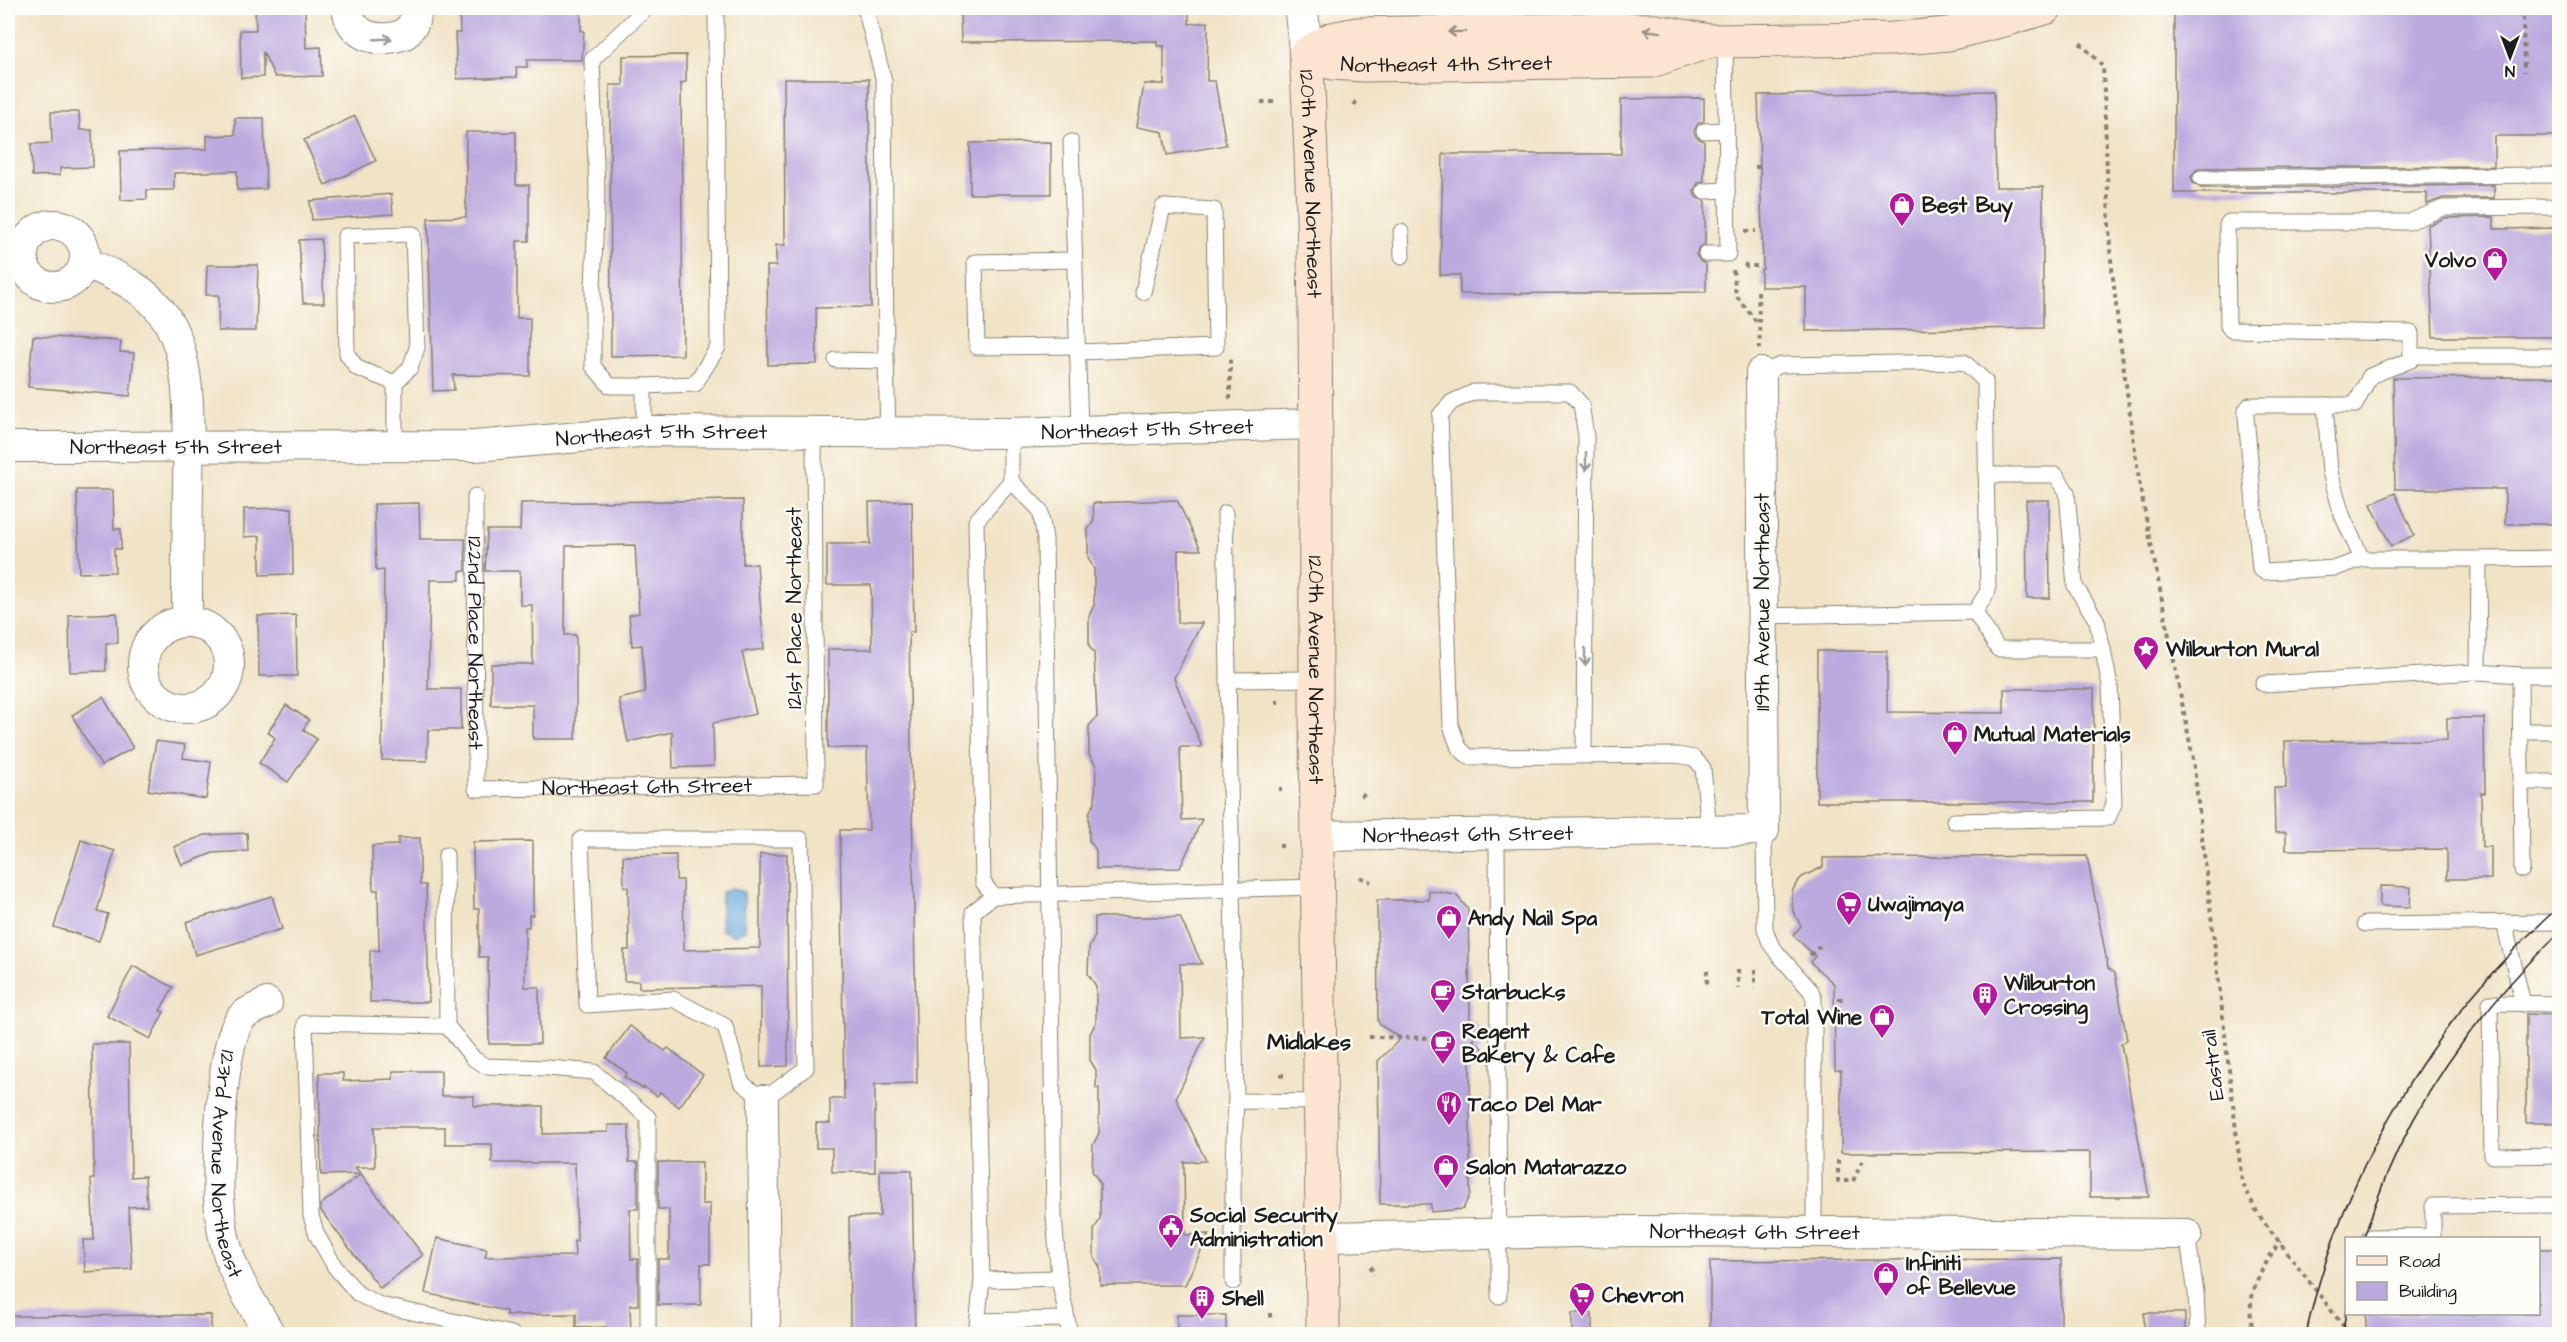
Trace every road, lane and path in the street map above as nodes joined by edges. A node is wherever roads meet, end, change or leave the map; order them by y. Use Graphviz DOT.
graph roads {
  1 [pos="347,8"];
  2 [pos="418,8"];
  3 [pos="646,8"];
  4 [pos="716,8"];
  5 [pos="865,8"];
  6 [pos="1301,8"];
  7 [pos="2044,8"];
  8 [pos="2523,8"];
  9 [pos="1607,18"];
  10 [pos="1717,41"];
  11 [pos="2080,43"];
  12 [pos="1306,54"];
  13 [pos="2524,72"];
  14 [pos="1261,102"];
  15 [pos="1274,102"];
  16 [pos="1353,102"];
  17 [pos="1360,107"];
  18 [pos="1704,130"];
  19 [pos="1726,130"];
  20 [pos="1071,142"];
  21 [pos="2559,175"];
  22 [pos="2201,178"];
  23 [pos="1727,190"];
  24 [pos="1704,191"];
  25 [pos="2559,207"];
  26 [pos="1401,232"];
  27 [pos="1706,254"];
  28 [pos="1402,256"];
  29 [pos="1074,260"];
  30 [pos="85,262"];
  31 [pos="1736,291"];
  32 [pos="1758,291"];
  33 [pos="1143,292"];
  34 [pos="1758,318"];
  35 [pos="1759,324"];
  36 [pos="1077,349"];
  37 [pos="2411,356"];
  38 [pos="2559,356"];
  39 [pos="1230,357"];
  40 [pos="836,360"];
  41 [pos="886,361"];
  42 [pos="1761,374"];
  43 [pos="394,382"];
  44 [pos="644,386"];
  45 [pos="1230,400"];
  46 [pos="2325,405"];
  47 [pos="1316,424"];
  48 [pos="1080,430"];
  49 [pos="814,431"];
  50 [pos="644,432"];
  51 [pos="888,432"];
  52 [pos="1011,433"];
  53 [pos="394,446"];
  54 [pos="8,447"];
  55 [pos="188,447"];
  56 [pos="1986,475"];
  57 [pos="1011,481"];
  58 [pos="475,496"];
  59 [pos="1225,513"];
  60 [pos="2559,558"];
  61 [pos="2362,559"];
  62 [pos="2479,559"];
  63 [pos="1975,612"];
  64 [pos="1762,616"];
  65 [pos="187,622"];
  66 [pos="2103,649"];
  67 [pos="2478,672"];
  68 [pos="2520,675"];
  69 [pos="2559,675"];
  70 [pos="1316,679"];
  71 [pos="1228,680"];
  72 [pos="2263,684"];
  73 [pos="1277,700"];
  74 [pos="1277,707"];
  75 [pos="2521,731"];
  76 [pos="2559,731"];
  77 [pos="1584,756"];
  78 [pos="2521,782"];
  79 [pos="2559,782"];
  80 [pos="816,784"];
  81 [pos="476,789"];
  82 [pos="1368,791"];
  83 [pos="1361,796"];
  84 [pos="1954,820"];
  85 [pos="1709,830"];
  86 [pos="1764,830"];
  87 [pos="1497,834"];
  88 [pos="1317,836"];
  89 [pos="446,855"];
  90 [pos="2522,870"];
  91 [pos="1360,877"];
  92 [pos="1371,882"];
  93 [pos="1317,887"];
  94 [pos="1231,890"];
  95 [pos="1049,895"];
  96 [pos="993,896"];
  97 [pos="2504,922"];
  98 [pos="2559,922"];
  99 [pos="2365,924"];
  100 [pos="1820,946"];
  101 [pos="1810,955"];
  102 [pos="1738,969"];
  103 [pos="1755,969"];
  104 [pos="1707,970"];
  105 [pos="1707,984"];
  106 [pos="1738,988"];
  107 [pos="1755,988"];
  108 [pos="1838,999"];
  109 [pos="1847,999"];
  110 [pos="267,1003"];
  111 [pos="2523,1004"];
  112 [pos="2559,1004"];
  113 [pos="447,1026"];
  114 [pos="1370,1037"];
  115 [pos="1446,1038"];
  116 [pos="1282,1073"];
  117 [pos="1282,1081"];
  118 [pos="764,1100"];
  119 [pos="1236,1101"];
  120 [pos="1321,1102"];
  121 [pos="2559,1155"];
  122 [pos="1838,1160"];
  123 [pos="1863,1160"];
  124 [pos="2559,1205"];
  125 [pos="1814,1231"];
  126 [pos="2187,1234"];
  127 [pos="1500,1235"];
  128 [pos="1323,1237"];
  129 [pos="2370,1237"];
  130 [pos="2280,1241"];
  131 [pos="1371,1266"];
  132 [pos="1373,1275"];
  133 [pos="982,1280"];
  134 [pos="1233,1282"];
  135 [pos="1061,1286"];
  136 [pos="1499,1296"];
  137 [pos="1270,1313"];
  138 [pos="1067,1319"];
  139 [pos="1270,1320"];
  140 [pos="977,1328"];
  141 [pos="270,1335"];
  142 [pos="512,1335"];
  143 [pos="648,1335"];
  144 [pos="765,1335"];
  145 [pos="1070,1335"];
  146 [pos="1323,1335"];
  147 [pos="2198,1335"];
  148 [pos="2254,1335"];
  149 [pos="2345,1335"];
  1 -- 2 [label="street, one-way"];
  3 -- 44 [label="lane"];
  4 -- 44 [label="lane"];
  5 -- 41 [label="lane"];
  6 -- 12 [label="street, 120th Avenue Northeast"];
  7 -- 10 [label="main road, Northeast 4th Street"];
  8 -- 13 [label="path"];
  10 -- 9 [label="main road, Northeast 4th Street, one-way"];
  9 -- 12 [label="main road, Northeast 4th Street, one-way"];
  10 -- 12 [label="main road, Northeast 4th Street"];
  10 -- 19 [label="lane"];
  11 -- 130 [label="path, Eastrail"];
  12 -- 47 [label="main road, 120th Avenue Northeast"];
  14 -- 15 [label="path"];
  16 -- 17 [label="path"];
  18 -- 19 [label="lane"];
  19 -- 23 [label="lane"];
  20 -- 29 [label="lane"];
  21 -- 22 [label="lane"];
  23 -- 24 [label="lane"];
  23 -- 27 [label="lane"];
  25 -- 37 [label="lane"];
  26 -- 28 [label="lane"];
  29 -- 36 [label="lane"];
  29 -- 36 [label="lane"];
  30 -- 55 [label="street"];
  31 -- 35 [label="path"];
  32 -- 34 [label="path"];
  33 -- 36 [label="lane"];
  36 -- 48 [label="lane"];
  37 -- 38 [label="lane"];
  37 -- 46 [label="lane"];
  39 -- 45 [label="path"];
  40 -- 41 [label="lane"];
  41 -- 51 [label="lane"];
  42 -- 56 [label="lane"];
  42 -- 64 [label="street, 119th Avenue Northeast"];
  43 -- 43 [label="lane"];
  43 -- 53 [label="lane"];
  44 -- 50 [label="lane"];
  46 -- 61 [label="lane"];
  46 -- 61 [label="lane"];
  47 -- 48 [label="street, Northeast 5th Street"];
  47 -- 70 [label="main road, 120th Avenue Northeast"];
  48 -- 52 [label="street, Northeast 5th Street"];
  49 -- 50 [label="street, Northeast 5th Street"];
  49 -- 51 [label="street, Northeast 5th Street"];
  49 -- 80 [label="lane, 121st Place Northeast"];
  50 -- 53 [label="street, Northeast 5th Street"];
  51 -- 52 [label="street, Northeast 5th Street"];
  52 -- 57 [label="lane"];
  53 -- 55 [label="street, Northeast 5th Street"];
  54 -- 55 [label="street, Northeast 5th Street"];
  55 -- 65 [label="street"];
  56 -- 63 [label="lane"];
  56 -- 66 [label="lane"];
  57 -- 95 [label="lane"];
  57 -- 96 [label="lane"];
  58 -- 81 [label="lane, 122nd Place Northeast"];
  59 -- 71 [label="lane"];
  60 -- 62 [label="lane"];
  61 -- 62 [label="lane"];
  62 -- 67 [label="lane"];
  63 -- 64 [label="lane"];
  63 -- 66 [label="lane"];
  64 -- 86 [label="street, 119th Avenue Northeast"];
  66 -- 84 [label="lane"];
  67 -- 68 [label="lane"];
  67 -- 72 [label="lane"];
  68 -- 69 [label="lane"];
  68 -- 75 [label="lane"];
  70 -- 71 [label="lane"];
  70 -- 88 [label="main road, 120th Avenue Northeast"];
  71 -- 94 [label="lane"];
  73 -- 74 [label="path"];
  75 -- 76 [label="lane"];
  75 -- 78 [label="lane"];
  77 -- 77 [label="lane, one-way"];
  77 -- 85 [label="lane"];
  78 -- 79 [label="lane"];
  78 -- 90 [label="lane"];
  80 -- 81 [label="lane, Northeast 6th Street"];
  82 -- 83 [label="path"];
  85 -- 86 [label="street, Northeast 6th Street"];
  85 -- 87 [label="street, Northeast 6th Street"];
  86 -- 125 [label="lane"];
  87 -- 88 [label="street, Northeast 6th Street"];
  87 -- 127 [label="lane"];
  88 -- 93 [label="main road, 120th Avenue Northeast"];
  89 -- 113 [label="lane"];
  91 -- 92 [label="path"];
  93 -- 94 [label="lane"];
  93 -- 120 [label="main road, 120th Avenue Northeast"];
  94 -- 95 [label="lane"];
  94 -- 119 [label="lane"];
  95 -- 96 [label="lane"];
  95 -- 135 [label="lane"];
  96 -- 133 [label="lane"];
  97 -- 98 [label="lane"];
  97 -- 99 [label="lane"];
  97 -- 111 [label="lane"];
  100 -- 101 [label="path"];
  102 -- 106 [label="path"];
  103 -- 107 [label="path"];
  104 -- 105 [label="path"];
  108 -- 109 [label="path"];
  110 -- 141 [label="street, 123rd Avenue Northeast"];
  111 -- 112 [label="lane"];
  111 -- 121 [label="lane"];
  113 -- 142 [label="lane"];
  113 -- 143 [label="lane"];
  114 -- 115 [label="path"];
  116 -- 117 [label="path"];
  118 -- 118 [label="lane"];
  118 -- 144 [label="street"];
  119 -- 120 [label="lane"];
  119 -- 134 [label="lane"];
  120 -- 128 [label="main road, 120th Avenue Northeast"];
  122 -- 123 [label="path"];
  124 -- 129 [label="lane"];
  125 -- 126 [label="street, Northeast 6th Street"];
  125 -- 127 [label="street, Northeast 6th Street"];
  126 -- 147 [label="lane"];
  127 -- 128 [label="street, Northeast 6th Street"];
  127 -- 136 [label="lane"];
  128 -- 146 [label="main road, 120th Avenue Northeast"];
  130 -- 148 [label="path"];
  130 -- 149 [label="path, Eastrail"];
  131 -- 132 [label="path"];
  133 -- 135 [label="lane"];
  133 -- 140 [label="lane"];
  135 -- 138 [label="lane"];
  137 -- 139 [label="path"];
  138 -- 140 [label="lane"];
  138 -- 145 [label="lane"];
}
